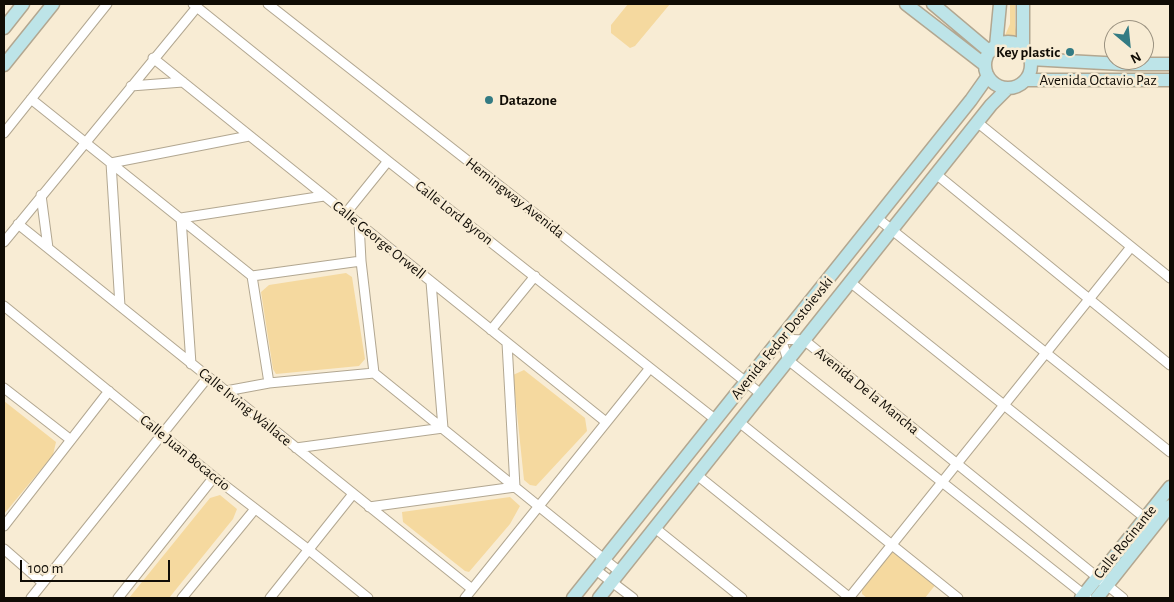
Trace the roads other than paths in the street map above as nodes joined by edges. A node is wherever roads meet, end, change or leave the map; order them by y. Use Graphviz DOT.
graph roads {
  1 [pos="23,4"];
  2 [pos="53,4"];
  3 [pos="107,4"];
  4 [pos="268,4"];
  5 [pos="906,4"];
  6 [pos="933,4"];
  7 [pos="1000,4"];
  8 [pos="1023,4"];
  9 [pos="195,5"];
  10 [pos="4,28"];
  11 [pos="1022,47"];
  12 [pos="993,49"];
  13 [pos="153,58"];
  14 [pos="1030,58"];
  15 [pos="1170,64"];
  16 [pos="4,65"];
  17 [pos="987,71"];
  18 [pos="1026,80"];
  19 [pos="1170,80"];
  20 [pos="183,82"];
  21 [pos="131,86"];
  22 [pos="1008,88"];
  23 [pos="31,99"];
  24 [pos="977,122"];
  25 [pos="4,133"];
  26 [pos="249,136"];
  27 [pos="84,143"];
  28 [pos="388,161"];
  29 [pos="111,163"];
  30 [pos="936,174"];
  31 [pos="41,195"];
  32 [pos="324,196"];
  33 [pos="346,213"];
  34 [pos="182,218"];
  35 [pos="877,218"];
  36 [pos="359,223"];
  37 [pos="18,224"];
  38 [pos="892,230"];
  39 [pos="4,242"];
  40 [pos="1131,247"];
  41 [pos="48,248"];
  42 [pos="361,261"];
  43 [pos="252,276"];
  44 [pos="534,276"];
  45 [pos="1170,278"];
  46 [pos="431,282"];
  47 [pos="850,282"];
  48 [pos="1089,299"];
  49 [pos="4,306"];
  50 [pos="120,306"];
  51 [pos="491,330"];
  52 [pos="781,339"];
  53 [pos="804,340"];
  54 [pos="507,343"];
  55 [pos="1046,353"];
  56 [pos="788,360"];
  57 [pos="191,364"];
  58 [pos="1170,365"];
  59 [pos="650,368"];
  60 [pos="374,373"];
  61 [pos="208,377"];
  62 [pos="269,383"];
  63 [pos="745,384"];
  64 [pos="4,388"];
  65 [pos="110,391"];
  66 [pos="226,391"];
  67 [pos="761,394"];
  68 [pos="1004,405"];
  69 [pos="716,420"];
  70 [pos="606,422"];
  71 [pos="739,422"];
  72 [pos="443,428"];
  73 [pos="163,434"];
  74 [pos="71,440"];
  75 [pos="296,448"];
  76 [pos="1170,452"];
  77 [pos="957,464"];
  78 [pos="697,475"];
  79 [pos="214,477"];
  80 [pos="942,482"];
  81 [pos="516,487"];
  82 [pos="1170,487"];
  83 [pos="353,494"];
  84 [pos="1170,506"];
  85 [pos="369,507"];
  86 [pos="539,507"];
  87 [pos="255,510"];
  88 [pos="1150,522"];
  89 [pos="4,526"];
  90 [pos="655,528"];
  91 [pos="892,545"];
  92 [pos="4,549"];
  93 [pos="309,550"];
  94 [pos="600,565"];
  95 [pos="616,577"];
  96 [pos="43,582"];
  97 [pos="1102,582"];
  98 [pos="472,589"];
  99 [pos="1084,597"];
  100 [pos="31,598"];
  101 [pos="118,598"];
  102 [pos="182,598"];
  103 [pos="270,598"];
  104 [pos="368,598"];
  105 [pos="465,598"];
  106 [pos="573,598"];
  107 [pos="599,598"];
  108 [pos="632,598"];
  109 [pos="742,598"];
  110 [pos="850,598"];
  111 [pos="958,598"];
  112 [pos="1096,598"];
  113 [pos="1123,598"];
  1 -- 10 [label="main road"];
  2 -- 16 [label="main road"];
  3 -- 23 [label="street"];
  4 -- 63 [label="street, Hemingway Avenida"];
  5 -- 17 [label="main road"];
  6 -- 12 [label="main road"];
  7 -- 12 [label="main road"];
  8 -- 11 [label="main road"];
  9 -- 13 [label="street"];
  9 -- 28 [label="street, Calle Lord Byron"];
  11 -- 12 [label="main road"];
  11 -- 14 [label="main road"];
  12 -- 17 [label="main road"];
  13 -- 20 [label="street, Calle George Orwell"];
  13 -- 21 [label="street"];
  14 -- 15 [label="main road, Avenida Octavio Paz"];
  14 -- 18 [label="main road"];
  17 -- 22 [label="main road"];
  17 -- 35 [label="main road, Avenida Fedor Dostoievski"];
  18 -- 19 [label="main road, Avenida Octavio Paz"];
  18 -- 22 [label="main road"];
  20 -- 21 [label="street"];
  20 -- 26 [label="street, Calle George Orwell"];
  21 -- 27 [label="street"];
  22 -- 24 [label="main road, Avenida Fedor Dostoievski"];
  23 -- 25 [label="street"];
  23 -- 27 [label="street"];
  24 -- 30 [label="main road, Avenida Fedor Dostoievski"];
  24 -- 40 [label="street"];
  26 -- 29 [label="street"];
  26 -- 32 [label="street, Calle George Orwell"];
  27 -- 29 [label="street"];
  27 -- 31 [label="street"];
  28 -- 33 [label="street"];
  28 -- 44 [label="street, Calle Lord Byron"];
  29 -- 34 [label="street"];
  29 -- 50 [label="street"];
  30 -- 38 [label="main road, Avenida Fedor Dostoievski"];
  30 -- 48 [label="street"];
  31 -- 37 [label="street"];
  31 -- 41 [label="street"];
  32 -- 33 [label="street, Calle George Orwell"];
  32 -- 34 [label="street"];
  33 -- 36 [label="street, Calle George Orwell"];
  34 -- 43 [label="street"];
  34 -- 57 [label="street"];
  35 -- 38 [label="street"];
  35 -- 52 [label="main road, Avenida Fedor Dostoievski"];
  36 -- 42 [label="street"];
  36 -- 46 [label="street, Calle George Orwell"];
  37 -- 39 [label="street"];
  37 -- 41 [label="street, Calle Irving Wallace"];
  38 -- 47 [label="main road, Avenida Fedor Dostoievski"];
  38 -- 55 [label="street"];
  40 -- 45 [label="street"];
  40 -- 48 [label="street"];
  41 -- 50 [label="street, Calle Irving Wallace"];
  42 -- 43 [label="street"];
  42 -- 60 [label="street"];
  43 -- 62 [label="street"];
  44 -- 51 [label="street"];
  44 -- 59 [label="street, Calle Lord Byron"];
  46 -- 51 [label="street, Calle George Orwell"];
  46 -- 72 [label="street"];
  47 -- 53 [label="main road, Avenida Fedor Dostoievski"];
  47 -- 68 [label="street"];
  48 -- 55 [label="street"];
  48 -- 58 [label="street"];
  49 -- 65 [label="street, Calle Juan Bocaccio"];
  50 -- 57 [label="street, Calle Irving Wallace"];
  51 -- 54 [label="street, Calle George Orwell"];
  52 -- 53 [label="street, Avenida De la Mancha"];
  52 -- 56 [label="street"];
  52 -- 63 [label="main road, Avenida Fedor Dostoievski"];
  53 -- 56 [label="main road, Avenida Fedor Dostoievski"];
  53 -- 77 [label="street, Avenida De la Mancha"];
  54 -- 70 [label="street, Calle George Orwell"];
  54 -- 81 [label="street"];
  55 -- 68 [label="street"];
  55 -- 76 [label="street"];
  56 -- 67 [label="main road, Avenida Fedor Dostoievski"];
  56 -- 80 [label="street, Avenida De la Mancha"];
  57 -- 61 [label="street, Calle Irving Wallace"];
  59 -- 69 [label="street, Calle Lord Byron"];
  59 -- 70 [label="street"];
  60 -- 62 [label="street"];
  60 -- 72 [label="street"];
  61 -- 66 [label="street, Calle Irving Wallace"];
  61 -- 73 [label="street"];
  62 -- 66 [label="street"];
  63 -- 67 [label="street, Hemingway Avenida"];
  63 -- 69 [label="main road, Avenida Fedor Dostoievski"];
  64 -- 74 [label="street"];
  65 -- 73 [label="street, Calle Juan Bocaccio"];
  65 -- 74 [label="street"];
  66 -- 75 [label="street, Calle Irving Wallace"];
  67 -- 71 [label="main road, Avenida Fedor Dostoievski"];
  68 -- 77 [label="street"];
  68 -- 88 [label="street"];
  69 -- 94 [label="main road, Avenida Fedor Dostoievski"];
  70 -- 86 [label="street"];
  71 -- 78 [label="main road, Avenida Fedor Dostoievski"];
  71 -- 91 [label="street"];
  72 -- 75 [label="street"];
  72 -- 81 [label="street"];
  73 -- 79 [label="street, Calle Juan Bocaccio"];
  73 -- 96 [label="street"];
  74 -- 89 [label="street"];
  75 -- 83 [label="street, Calle Irving Wallace"];
  77 -- 80 [label="street"];
  77 -- 97 [label="street, Avenida De la Mancha"];
  78 -- 90 [label="main road, Avenida Fedor Dostoievski"];
  78 -- 110 [label="street"];
  79 -- 87 [label="street, Calle Juan Bocaccio"];
  79 -- 101 [label="street"];
  80 -- 91 [label="street"];
  80 -- 99 [label="street, Avenida De la Mancha"];
  81 -- 85 [label="street"];
  81 -- 86 [label="street"];
  82 -- 88 [label="main road, Calle Rocinante"];
  83 -- 85 [label="street, Calle Irving Wallace"];
  83 -- 93 [label="street"];
  84 -- 88 [label="main road, Calle Rocinante"];
  85 -- 98 [label="street, Calle Irving Wallace"];
  86 -- 94 [label="street"];
  86 -- 98 [label="street"];
  87 -- 93 [label="street, Calle Juan Bocaccio"];
  87 -- 102 [label="street"];
  88 -- 97 [label="main road, Calle Rocinante"];
  90 -- 95 [label="main road, Avenida Fedor Dostoievski"];
  90 -- 109 [label="street"];
  91 -- 110 [label="street"];
  91 -- 111 [label="street"];
  92 -- 96 [label="street"];
  93 -- 103 [label="street"];
  93 -- 104 [label="street, Calle Juan Bocaccio"];
  94 -- 95 [label="street"];
  94 -- 95 [label="street"];
  94 -- 106 [label="main road, Avenida Fedor Dostoievski"];
  95 -- 107 [label="main road, Avenida Fedor Dostoievski"];
  95 -- 108 [label="street"];
  96 -- 100 [label="street"];
  97 -- 99 [label="main road, Calle Rocinante"];
  97 -- 112 [label="main road, Calle Rocinante"];
  97 -- 113 [label="street, Avenida De la Mancha"];
  98 -- 105 [label="street"];
}
